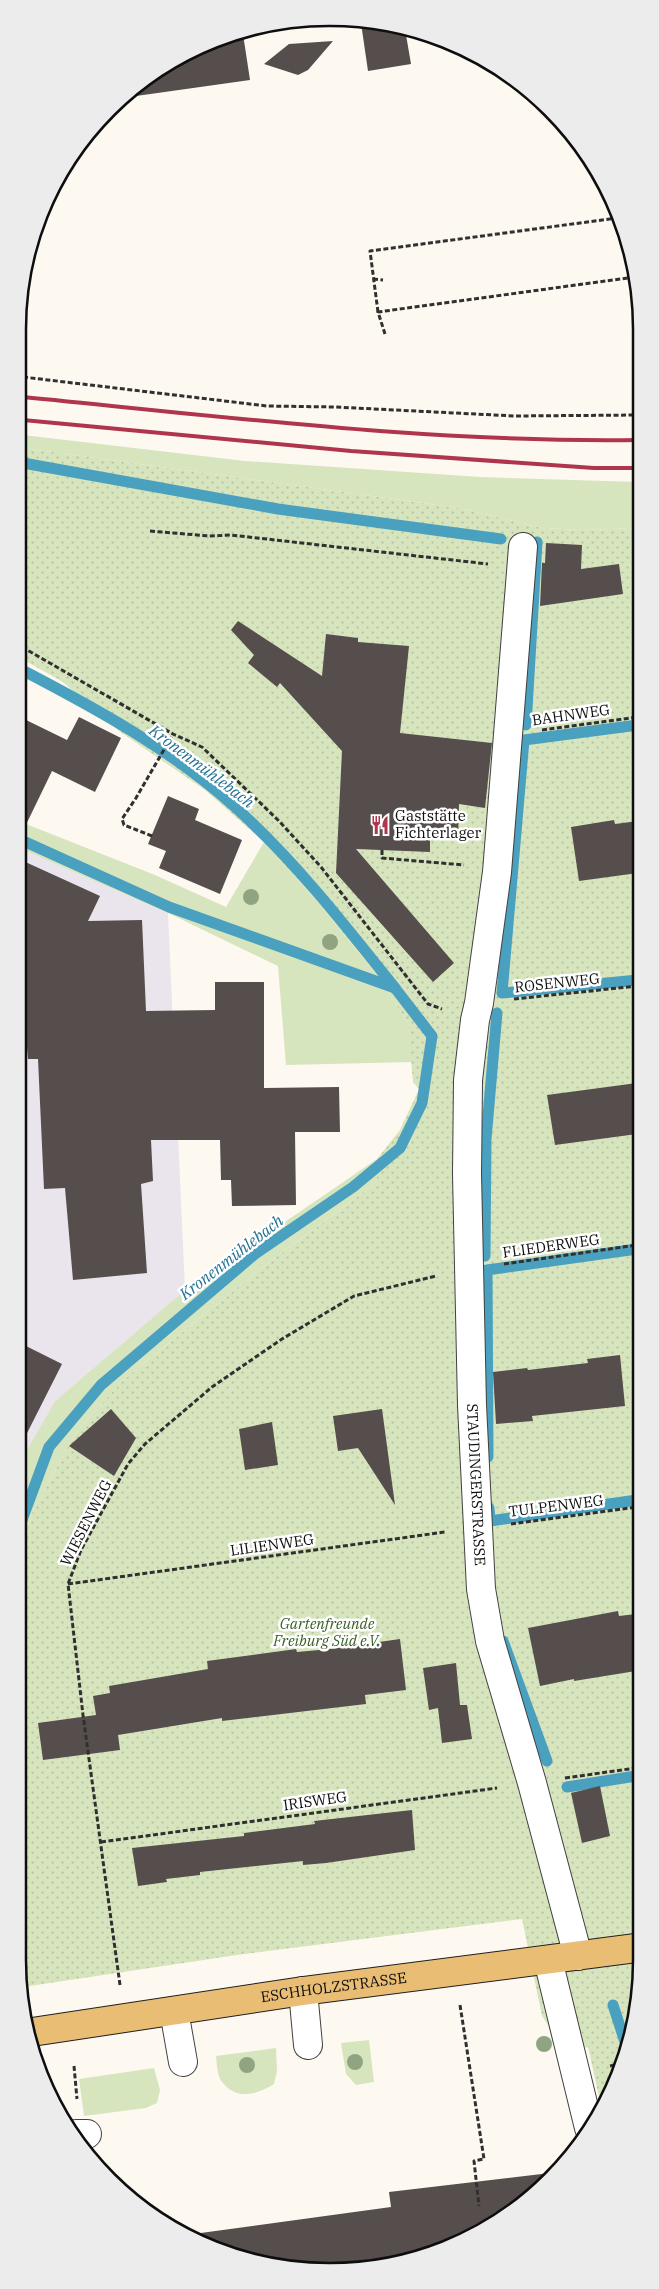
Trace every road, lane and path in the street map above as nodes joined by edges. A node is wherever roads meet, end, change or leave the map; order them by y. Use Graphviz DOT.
graph roads {
  1 [pos="612,219"];
  2 [pos="628,278"];
  3 [pos="373,279"];
  4 [pos="384,280"];
  5 [pos="378,312"];
  6 [pos="385,334"];
  7 [pos="26,377"];
  8 [pos="633,415"];
  9 [pos="150,532"];
  10 [pos="522,557"];
  11 [pos="26,649"];
  12 [pos="633,718"];
  13 [pos="173,734"];
  14 [pos="506,735"];
  15 [pos="152,836"];
  16 [pos="382,850"];
  17 [pos="497,872"];
  18 [pos="633,987"];
  19 [pos="477,1012"];
  20 [pos="633,1246"];
  21 [pos="468,1269"];
  22 [pos="633,1507"];
  23 [pos="478,1528"];
  24 [pos="68,1584"];
  25 [pos="633,1768"];
  26 [pos="532,1783"];
  27 [pos="101,1842"];
  28 [pos="633,1948"];
  29 [pos="578,1956"];
  30 [pos="548,1960"];
  31 [pos="454,1973"];
  32 [pos="120,1989"];
  33 [pos="303,1992"];
  34 [pos="174,2011"];
  35 [pos="35,2032"];
  36 [pos="308,2045"];
  37 [pos="183,2062"];
  38 [pos="614,2065"];
  39 [pos="609,2066"];
  40 [pos="587,2120"];
  41 [pos="479,2206"];
  1 -- 3 [label="path"];
  2 -- 5 [label="path"];
  3 -- 4 [label="path"];
  3 -- 5 [label="path"];
  5 -- 6 [label="path"];
  7 -- 8 [label="path"];
  9 -- 10 [label="path"];
  10 -- 14 [label="lane, STAUDINGERSTRASSE"];
  11 -- 13 [label="path"];
  12 -- 14 [label="path, BAHNWEG"];
  13 -- 15 [label="path"];
  13 -- 19 [label="path"];
  14 -- 17 [label="lane, STAUDINGERSTRASSE"];
  16 -- 17 [label="path"];
  17 -- 19 [label="lane, STAUDINGERSTRASSE"];
  18 -- 19 [label="path, ROSENWEG"];
  19 -- 21 [label="lane, STAUDINGERSTRASSE"];
  20 -- 21 [label="path, FLIEDERWEG"];
  21 -- 23 [label="lane, STAUDINGERSTRASSE"];
  21 -- 24 [label="path, WIESENWEG"];
  22 -- 23 [label="path, TULPENWEG"];
  23 -- 24 [label="path, LILIENWEG"];
  23 -- 26 [label="lane, STAUDINGERSTRASSE"];
  24 -- 27 [label="path, WIESENWEG"];
  25 -- 26 [label="path, IRISWEG"];
  26 -- 27 [label="path, IRISWEG"];
  26 -- 29 [label="lane, STAUDINGERSTRASSE"];
  27 -- 32 [label="path, WIESENWEG"];
  28 -- 29 [label="main road, ESCHHOLZSTRASSE"];
  29 -- 30 [label="main road, ESCHHOLZSTRASSE"];
  30 -- 31 [label="main road, ESCHHOLZSTRASSE"];
  30 -- 40 [label="lane"];
  31 -- 33 [label="main road, ESCHHOLZSTRASSE"];
  31 -- 41 [label="path"];
  33 -- 34 [label="main road, ESCHHOLZSTRASSE"];
  33 -- 36 [label="lane"];
  34 -- 35 [label="main road, ESCHHOLZSTRASSE"];
  34 -- 37 [label="lane"];
  38 -- 39 [label="path"];
}
